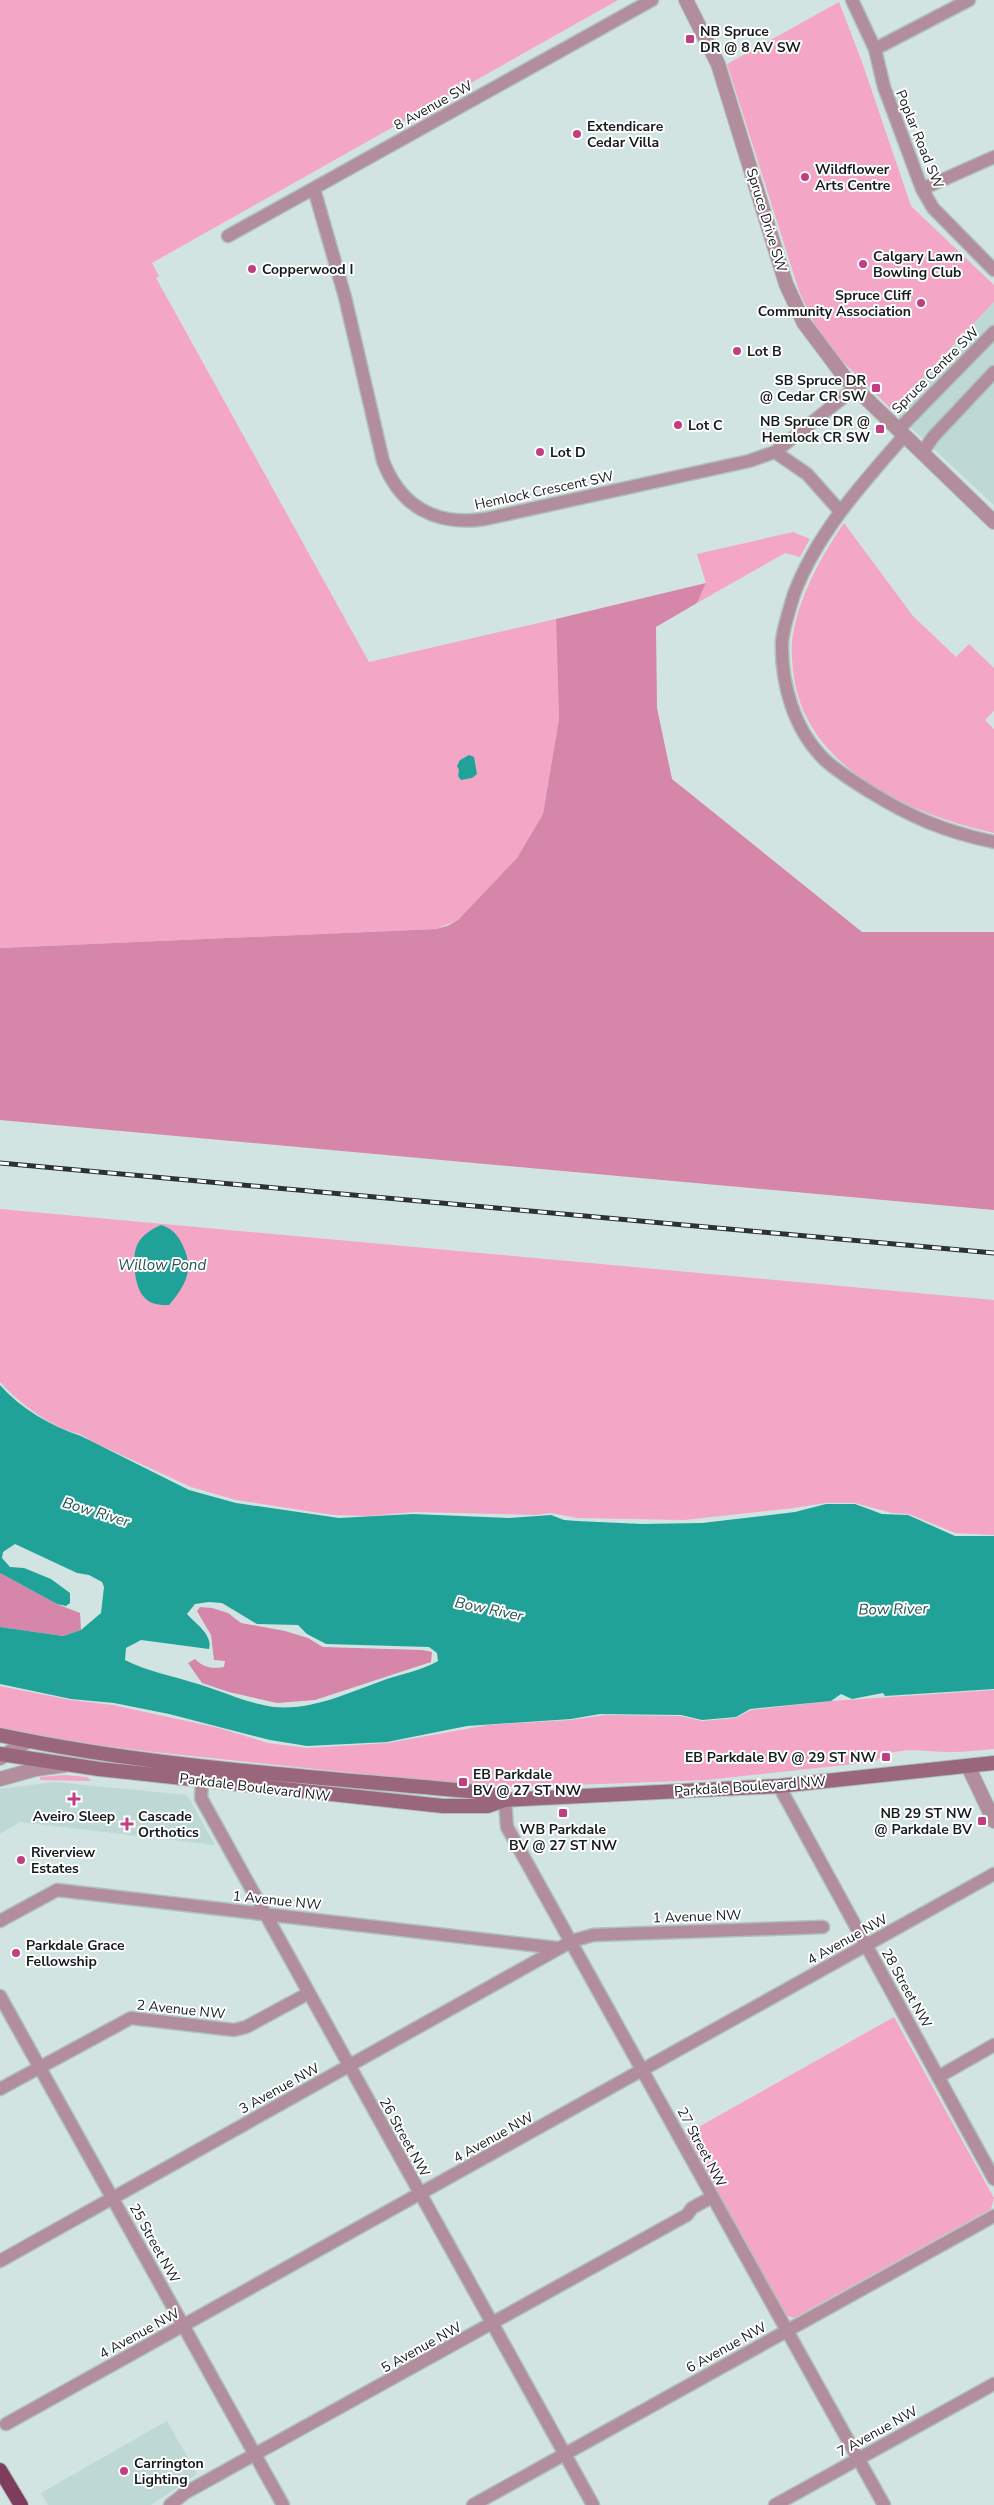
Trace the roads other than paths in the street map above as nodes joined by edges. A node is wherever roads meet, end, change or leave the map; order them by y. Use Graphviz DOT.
graph roads {
  1 [pos="652,0"];
  2 [pos="686,0"];
  3 [pos="852,0"];
  4 [pos="969,0"];
  5 [pos="875,49"];
  6 [pos="994,157"];
  7 [pos="314,189"];
  8 [pos="922,189"];
  9 [pos="228,236"];
  10 [pos="994,270"];
  11 [pos="994,332"];
  12 [pos="994,372"];
  13 [pos="855,388"];
  14 [pos="901,433"];
  15 [pos="776,452"];
  16 [pos="922,453"];
  17 [pos="840,511"];
  18 [pos="994,522"];
  19 [pos="994,842"];
  20 [pos="0,1735"];
  21 [pos="28,1741"];
  22 [pos="2,1755"];
  23 [pos="994,1763"];
  24 [pos="66,1765"];
  25 [pos="968,1766"];
  26 [pos="0,1779"];
  27 [pos="202,1780"];
  28 [pos="779,1786"];
  29 [pos="505,1800"];
  30 [pos="994,1821"];
  31 [pos="994,1874"];
  32 [pos="265,1913"];
  33 [pos="0,1920"];
  34 [pos="823,1927"];
  35 [pos="572,1941"];
  36 [pos="866,1945"];
  37 [pos="558,1948"];
  38 [pos="309,1993"];
  39 [pos="0,1996"];
  40 [pos="994,2045"];
  41 [pos="349,2066"];
  42 [pos="39,2067"];
  43 [pos="643,2070"];
  44 [pos="938,2077"];
  45 [pos="0,2089"];
  46 [pos="994,2179"];
  47 [pos="420,2194"];
  48 [pos="112,2198"];
  49 [pos="714,2201"];
  50 [pos="994,2216"];
  51 [pos="0,2261"];
  52 [pos="492,2324"];
  53 [pos="184,2325"];
  54 [pos="787,2331"];
  55 [pos="994,2384"];
  56 [pos="6,2424"];
  57 [pos="564,2454"];
  58 [pos="255,2455"];
  59 [pos="858,2459"];
  60 [pos="0,2470"];
  61 [pos="21,2505"];
  62 [pos="170,2505"];
  63 [pos="283,2505"];
  64 [pos="473,2505"];
  65 [pos="593,2505"];
  66 [pos="775,2505"];
  67 [pos="884,2505"];
  1 -- 7 [label="street, 8 Avenue SW"];
  2 -- 13 [label="street, Spruce Drive SW"];
  3 -- 5 [label="street, Poplar Road SW"];
  4 -- 5 [label="street"];
  5 -- 8 [label="street, Poplar Road SW"];
  6 -- 8 [label="street"];
  7 -- 9 [label="street, 8 Avenue SW"];
  7 -- 15 [label="street, Hemlock Crescent SW"];
  8 -- 10 [label="street, Poplar Road SW"];
  11 -- 14 [label="street, Spruce Centre SW"];
  12 -- 16 [label="street"];
  13 -- 14 [label="street, Spruce Drive SW"];
  13 -- 15 [label="street, Hemlock Crescent SW"];
  14 -- 16 [label="street, Spruce Drive SW"];
  14 -- 17 [label="street, Spruce Centre SW"];
  15 -- 17 [label="street"];
  16 -- 18 [label="street, Spruce Drive SW"];
  17 -- 19 [label="street, Spruce Centre SW"];
  20 -- 21 [label="main road, Parkdale Boulevard NW"];
  21 -- 22 [label="street"];
  21 -- 29 [label="main road, Parkdale Boulevard NW"];
  22 -- 24 [label="main road, Parkdale Boulevard NW"];
  23 -- 25 [label="main road, Parkdale Boulevard NW"];
  24 -- 26 [label="street"];
  24 -- 27 [label="main road, Parkdale Boulevard NW"];
  25 -- 28 [label="main road, Parkdale Boulevard NW"];
  25 -- 30 [label="street"];
  27 -- 29 [label="main road, Parkdale Boulevard NW"];
  27 -- 32 [label="street, 26 Street NW"];
  28 -- 29 [label="main road, Parkdale Boulevard NW"];
  28 -- 36 [label="street, 28 Street NW"];
  29 -- 35 [label="street, 27 Street NW"];
  31 -- 36 [label="street, 4 Avenue NW"];
  32 -- 33 [label="street, 1 Avenue NW"];
  32 -- 37 [label="street, 1 Avenue NW"];
  32 -- 38 [label="street, 26 Street NW"];
  34 -- 35 [label="street, 1 Avenue NW"];
  35 -- 37 [label="street, 3 Avenue NW"];
  35 -- 43 [label="street, 27 Street NW"];
  36 -- 43 [label="street, 4 Avenue NW"];
  36 -- 44 [label="street, 28 Street NW"];
  37 -- 41 [label="street, 3 Avenue NW"];
  38 -- 41 [label="street, 26 Street NW"];
  38 -- 42 [label="street, 2 Avenue NW"];
  39 -- 42 [label="street, 25 Street NW"];
  40 -- 44 [label="street"];
  41 -- 47 [label="street, 26 Street NW"];
  41 -- 48 [label="street, 3 Avenue NW"];
  42 -- 45 [label="street, 2 Avenue NW"];
  42 -- 48 [label="street, 25 Street NW"];
  43 -- 47 [label="street, 4 Avenue NW"];
  43 -- 49 [label="street, 27 Street NW"];
  44 -- 46 [label="street, 28 Street NW"];
  47 -- 52 [label="street, 26 Street NW"];
  47 -- 53 [label="street, 4 Avenue NW"];
  48 -- 51 [label="street, 3 Avenue NW"];
  48 -- 53 [label="street, 25 Street NW"];
  49 -- 52 [label="street, 5 Avenue NW"];
  49 -- 54 [label="street, 27 Street NW"];
  50 -- 54 [label="street, 6 Avenue NW"];
  52 -- 57 [label="street, 26 Street NW"];
  52 -- 58 [label="street, 5 Avenue NW"];
  53 -- 56 [label="street, 4 Avenue NW"];
  53 -- 58 [label="street, 25 Street NW"];
  54 -- 57 [label="street, 6 Avenue NW"];
  54 -- 59 [label="street, 27 Street NW"];
  55 -- 59 [label="street, 7 Avenue NW"];
  57 -- 64 [label="street, 6 Avenue NW"];
  57 -- 65 [label="street, 26 Street NW"];
  58 -- 62 [label="street, 5 Avenue NW"];
  58 -- 63 [label="street, 25 Street NW"];
  59 -- 66 [label="street, 7 Avenue NW"];
  59 -- 67 [label="street, 27 Street NW"];
  60 -- 61 [label="highway"];
}
